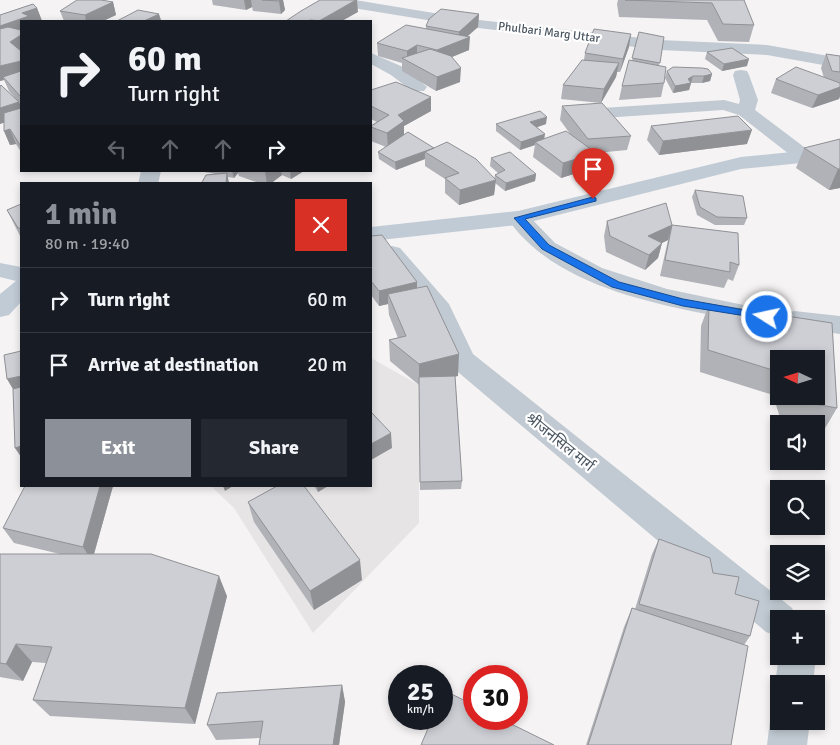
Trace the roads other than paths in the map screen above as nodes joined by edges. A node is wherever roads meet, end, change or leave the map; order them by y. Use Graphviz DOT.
graph roads {
  1 [pos="298,20"];
  2 [pos="372,58"];
  3 [pos="840,63"];
  4 [pos="742,75"];
  5 [pos="418,87"];
  6 [pos="745,111"];
  7 [pos="587,114"];
  8 [pos="840,153"];
  9 [pos="805,157"];
  10 [pos="518,218"];
  11 [pos="374,234"];
  12 [pos="0,270"];
  13 [pos="20,274"];
  14 [pos="20,288"];
  15 [pos="0,309"];
  16 [pos="840,325"];
  17 [pos="770,613"];
  18 [pos="789,730"];
  19 [pos="787,745"];
  1 -- 3 [label="street, Phulbari Marg Uttar"];
  2 -- 5 [label="street"];
  4 -- 6 [label="street"];
  6 -- 7 [label="street"];
  6 -- 9 [label="street"];
  8 -- 9 [label="main road"];
  9 -- 10 [label="main road"];
  10 -- 11 [label="main road"];
  10 -- 16 [label="street"];
  11 -- 17 [label="street, श्रीजनसिल मार्ग"];
  12 -- 13 [label="main road"];
  14 -- 15 [label="main road"];
  18 -- 19 [label="street"];
}
